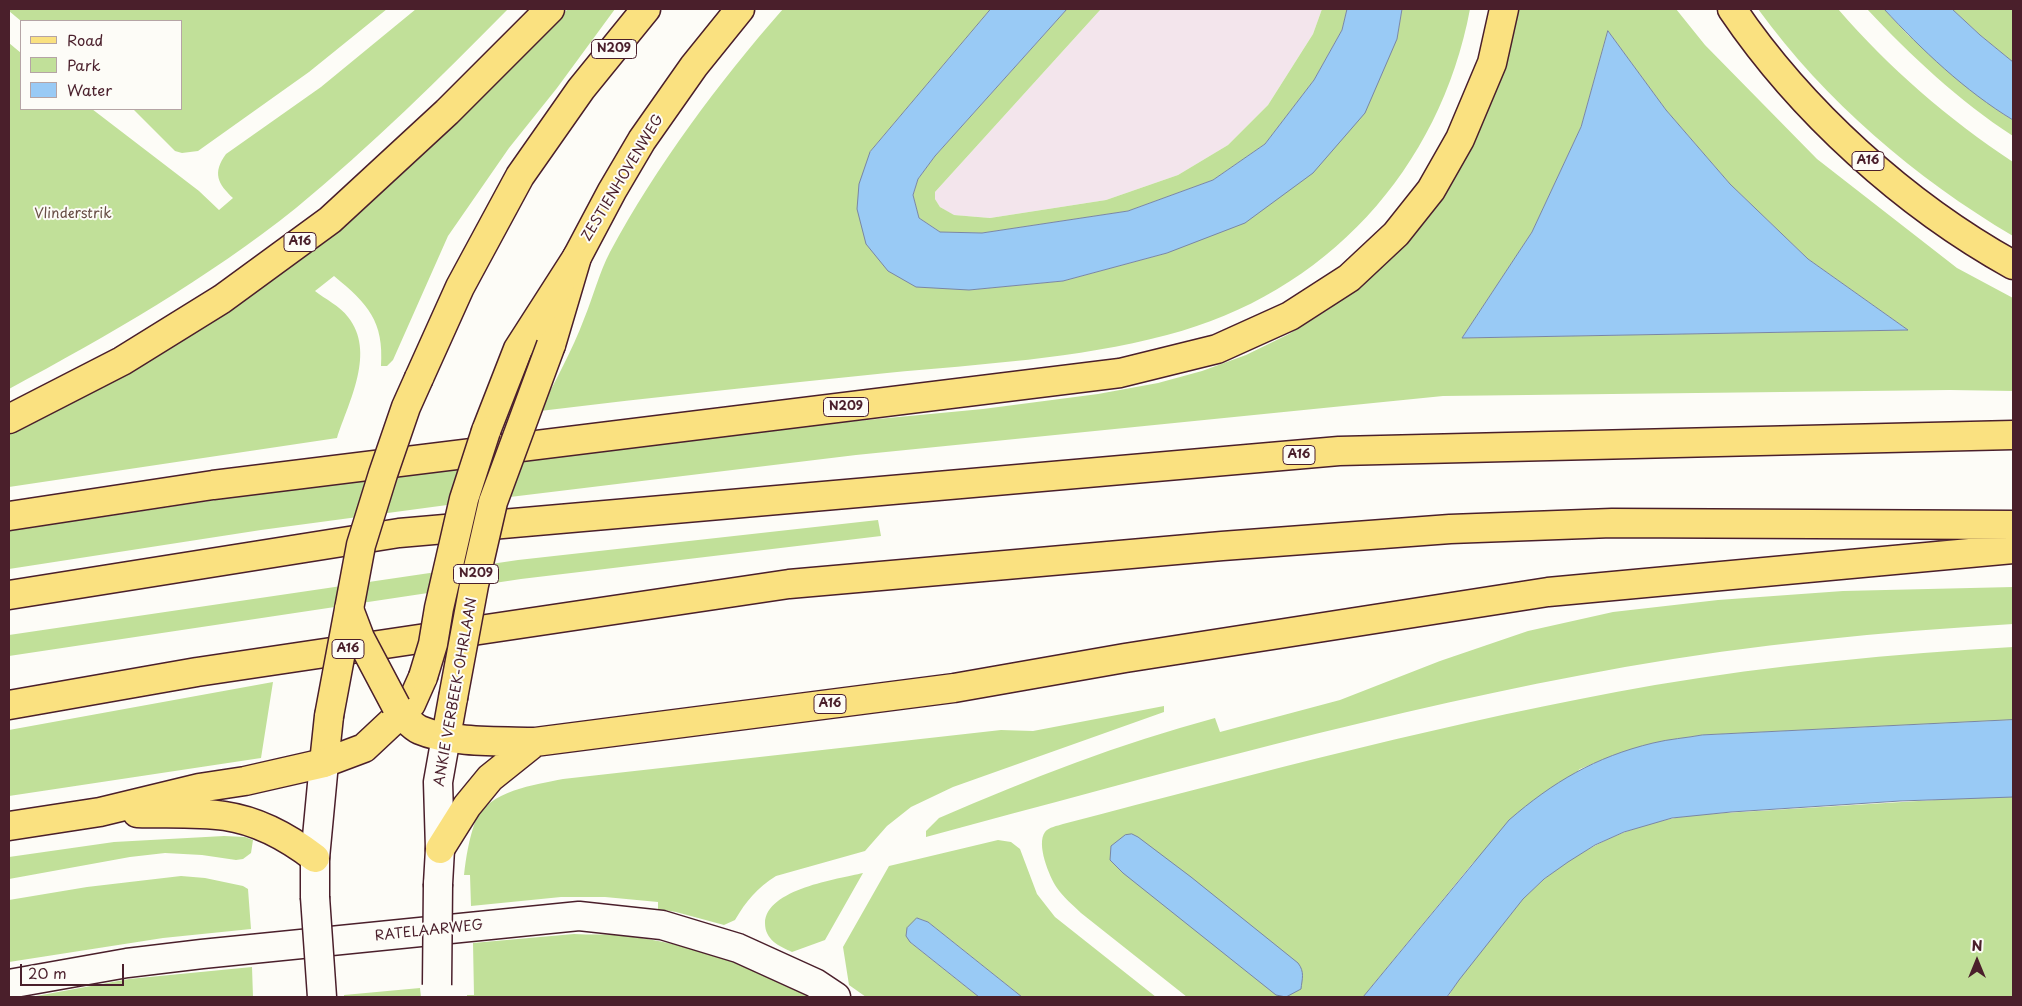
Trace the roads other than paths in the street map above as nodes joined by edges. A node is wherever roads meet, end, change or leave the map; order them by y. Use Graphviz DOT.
graph roads {
  1 [pos="550,9"];
  2 [pos="646,9"];
  3 [pos="740,9"];
  4 [pos="1504,9"];
  5 [pos="1732,9"];
  6 [pos="577,257"];
  7 [pos="2013,265"];
  8 [pos="9,419"];
  9 [pos="2013,435"];
  10 [pos="510,452"];
  11 [pos="9,516"];
  12 [pos="2013,525"];
  13 [pos="2013,549"];
  14 [pos="9,595"];
  15 [pos="349,609"];
  16 [pos="9,705"];
  17 [pos="403,708"];
  18 [pos="446,736"];
  19 [pos="535,742"];
  20 [pos="324,762"];
  21 [pos="100,812"];
  22 [pos="9,826"];
  23 [pos="440,849"];
  24 [pos="315,858"];
  25 [pos="9,984"];
  26 [pos="438,991"];
  27 [pos="322,997"];
  28 [pos="836,997"];
  1 -- 8 [label="main road, A16"];
  2 -- 15 [label="main road, N209, bridge"];
  3 -- 6 [label="main road, ZESTIENHOVENWEG / N209"];
  4 -- 11 [label="main road, N209"];
  5 -- 7 [label="main road, A16"];
  6 -- 10 [label="main road, ZESTIENHOVENWEG / N209, bridge"];
  6 -- 17 [label="main road, bridge"];
  9 -- 14 [label="main road, A16"];
  10 -- 18 [label="main road, ANKIE VERBEEK-OHRLAAN / N209, bridge"];
  12 -- 16 [label="main road, A16"];
  13 -- 19 [label="main road, A16"];
  15 -- 17 [label="main road, A16, bridge"];
  15 -- 20 [label="main road, N209, bridge"];
  17 -- 18 [label="main road, A16"];
  17 -- 20 [label="main road"];
  18 -- 19 [label="main road, A16"];
  18 -- 23 [label="street, ANKIE VERBEEK-OHRLAAN"];
  19 -- 23 [label="main road"];
  20 -- 21 [label="main road"];
  20 -- 24 [label="street"];
  21 -- 22 [label="main road"];
  21 -- 24 [label="main road"];
  23 -- 26 [label="street, ANKIE VERBEEK-OHRLAAN, bridge"];
  24 -- 27 [label="street, bridge"];
  25 -- 28 [label="street, RATELAARWEG"];
}
